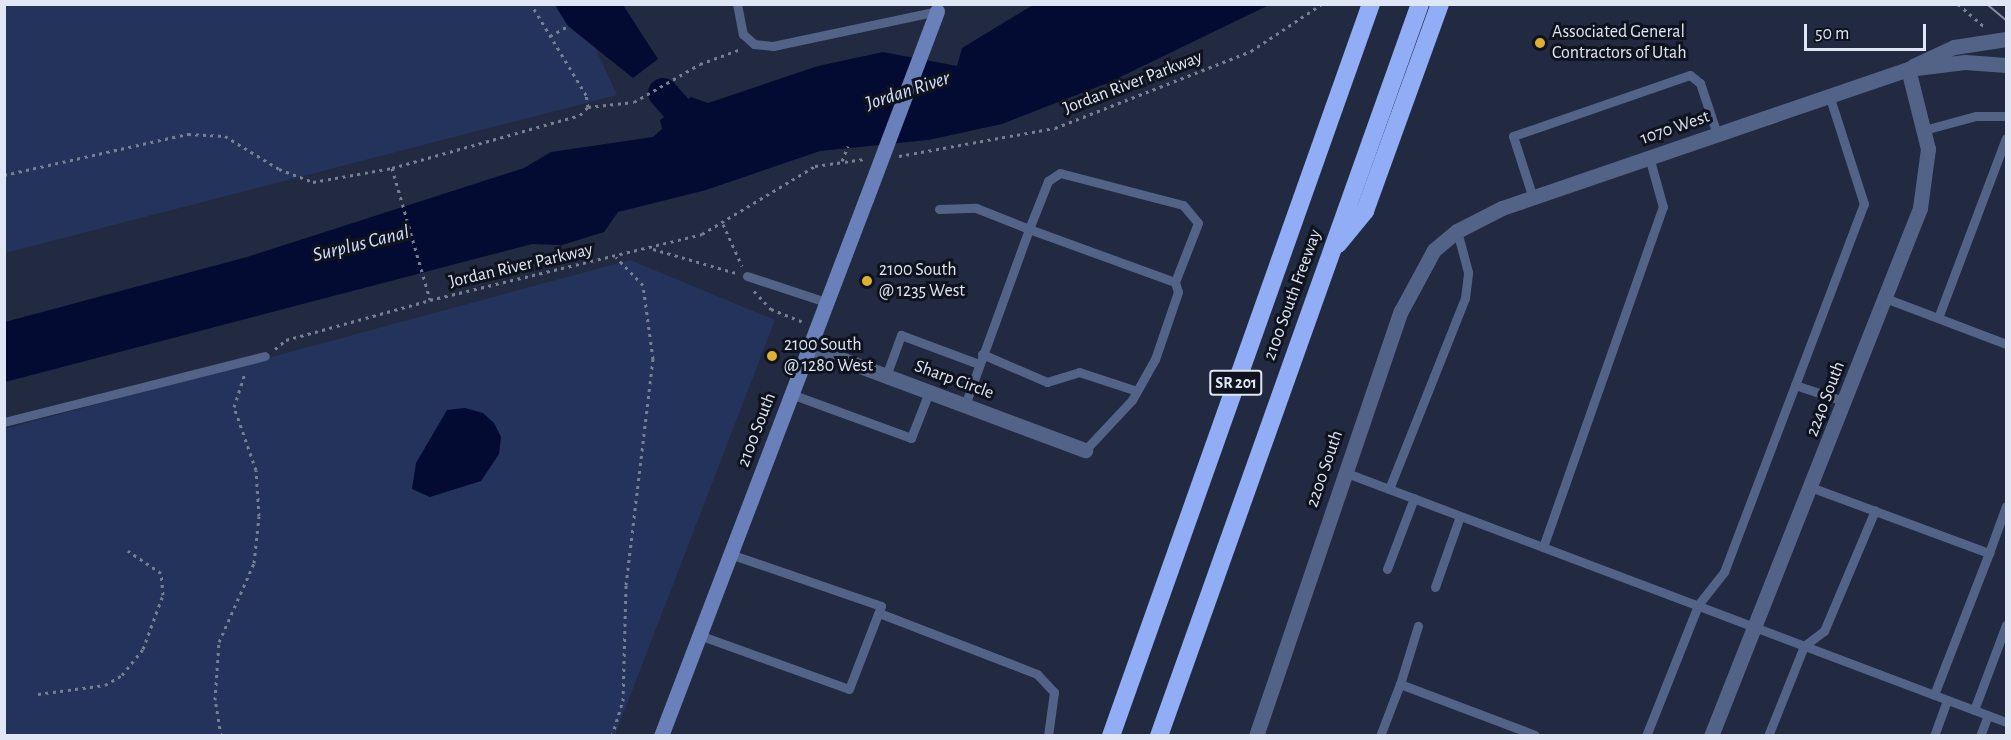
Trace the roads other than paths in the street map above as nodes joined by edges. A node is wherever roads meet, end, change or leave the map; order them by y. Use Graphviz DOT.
graph roads {
  1 [pos="737,4"];
  2 [pos="1361,4"];
  3 [pos="1371,4"];
  4 [pos="1420,4"];
  5 [pos="1440,4"];
  6 [pos="938,8"];
  7 [pos="1362,30"];
  8 [pos="1999,40"];
  9 [pos="2007,65"];
  10 [pos="1908,69"];
  11 [pos="1830,95"];
  12 [pos="2007,116"];
  13 [pos="1924,130"];
  14 [pos="1717,134"];
  15 [pos="2007,138"];
  16 [pos="1649,157"];
  17 [pos="1533,198"];
  18 [pos="939,209"];
  19 [pos="1029,229"];
  20 [pos="1457,231"];
  21 [pos="1330,255"];
  22 [pos="747,276"];
  23 [pos="1175,282"];
  24 [pos="1885,298"];
  25 [pos="826,302"];
  26 [pos="1938,318"];
  27 [pos="2007,344"];
  28 [pos="809,347"];
  29 [pos="982,354"];
  30 [pos="265,357"];
  31 [pos="979,364"];
  32 [pos="886,376"];
  33 [pos="1795,385"];
  34 [pos="1137,391"];
  35 [pos="928,392"];
  36 [pos="791,394"];
  37 [pos="1846,402"];
  38 [pos="965,405"];
  39 [pos="4,422"];
  40 [pos="1085,450"];
  41 [pos="1344,472"];
  42 [pos="1812,488"];
  43 [pos="1389,489"];
  44 [pos="1414,498"];
  45 [pos="2007,506"];
  46 [pos="1875,510"];
  47 [pos="1461,516"];
  48 [pos="1543,547"];
  49 [pos="1989,553"];
  50 [pos="730,554"];
  51 [pos="1387,569"];
  52 [pos="1435,587"];
  53 [pos="1698,605"];
  54 [pos="879,613"];
  55 [pos="2007,625"];
  56 [pos="1418,626"];
  57 [pos="1758,628"];
  58 [pos="699,635"];
  59 [pos="1804,646"];
  60 [pos="1400,684"];
  61 [pos="1934,695"];
  62 [pos="1947,700"];
  63 [pos="1974,710"];
  64 [pos="1988,715"];
  65 [pos="2007,722"];
  66 [pos="666,734"];
  67 [pos="1259,734"];
  68 [pos="1048,735"];
  69 [pos="1111,735"];
  70 [pos="1159,735"];
  71 [pos="1380,735"];
  72 [pos="1535,735"];
  73 [pos="1646,735"];
  74 [pos="1711,735"];
  75 [pos="1768,735"];
  76 [pos="1935,735"];
  77 [pos="1980,735"];
  1 -- 6 [label="lane"];
  2 -- 7 [label="highway"];
  3 -- 7 [label="highway, 2100 South Freeway / SR 201"];
  4 -- 21 [label="highway, 2100 South Freeway / SR 201"];
  5 -- 21 [label="highway"];
  6 -- 25 [label="street, 2100 South, bridge"];
  7 -- 69 [label="highway, 2100 South Freeway / SR 201"];
  8 -- 10 [label="street, 1070 West"];
  9 -- 10 [label="street, 1070 West"];
  10 -- 11 [label="street, 1070 West"];
  10 -- 13 [label="street, 2240 South"];
  11 -- 14 [label="street, 1070 West"];
  11 -- 33 [label="lane"];
  12 -- 13 [label="lane"];
  13 -- 24 [label="street, 2240 South"];
  14 -- 16 [label="street, 1070 West"];
  14 -- 17 [label="lane"];
  15 -- 26 [label="lane"];
  16 -- 17 [label="street, 1070 West"];
  16 -- 48 [label="lane"];
  17 -- 20 [label="street, 1070 West"];
  18 -- 19 [label="lane"];
  19 -- 23 [label="lane"];
  19 -- 23 [label="lane"];
  19 -- 29 [label="lane"];
  20 -- 41 [label="street, 2200 South"];
  20 -- 43 [label="lane"];
  21 -- 70 [label="highway, 2100 South Freeway / SR 201"];
  22 -- 25 [label="lane"];
  23 -- 34 [label="lane"];
  24 -- 26 [label="lane"];
  24 -- 37 [label="street, 2240 South"];
  25 -- 28 [label="street, 2100 South"];
  26 -- 27 [label="lane"];
  28 -- 32 [label="street, Sharp Circle"];
  28 -- 36 [label="street, 2100 South"];
  29 -- 31 [label="lane"];
  29 -- 34 [label="lane"];
  30 -- 39 [label="lane"];
  31 -- 32 [label="lane"];
  31 -- 38 [label="lane"];
  32 -- 35 [label="street, Sharp Circle"];
  33 -- 37 [label="lane"];
  33 -- 53 [label="lane"];
  34 -- 40 [label="lane"];
  35 -- 36 [label="lane"];
  35 -- 38 [label="street, Sharp Circle"];
  36 -- 50 [label="street, 2100 South"];
  37 -- 42 [label="street, 2240 South"];
  38 -- 40 [label="street, Sharp Circle"];
  41 -- 43 [label="lane"];
  41 -- 67 [label="street, 2200 South"];
  42 -- 46 [label="lane"];
  42 -- 57 [label="street, 2240 South"];
  43 -- 44 [label="lane"];
  44 -- 47 [label="lane"];
  44 -- 51 [label="lane"];
  45 -- 49 [label="lane"];
  46 -- 49 [label="lane"];
  46 -- 59 [label="lane"];
  47 -- 48 [label="lane"];
  47 -- 52 [label="lane"];
  48 -- 53 [label="lane"];
  49 -- 61 [label="lane"];
  50 -- 54 [label="lane"];
  50 -- 58 [label="street, 2100 South"];
  53 -- 57 [label="lane"];
  53 -- 73 [label="lane"];
  54 -- 58 [label="lane"];
  54 -- 68 [label="lane"];
  55 -- 63 [label="lane"];
  56 -- 60 [label="lane"];
  57 -- 59 [label="lane"];
  57 -- 74 [label="street, 2240 South"];
  58 -- 66 [label="street, 2100 South"];
  59 -- 61 [label="lane"];
  59 -- 75 [label="lane"];
  60 -- 71 [label="lane"];
  60 -- 72 [label="lane"];
  61 -- 62 [label="lane"];
  62 -- 63 [label="lane"];
  62 -- 76 [label="lane"];
  63 -- 64 [label="lane"];
  64 -- 65 [label="lane"];
  64 -- 77 [label="lane"];
}
